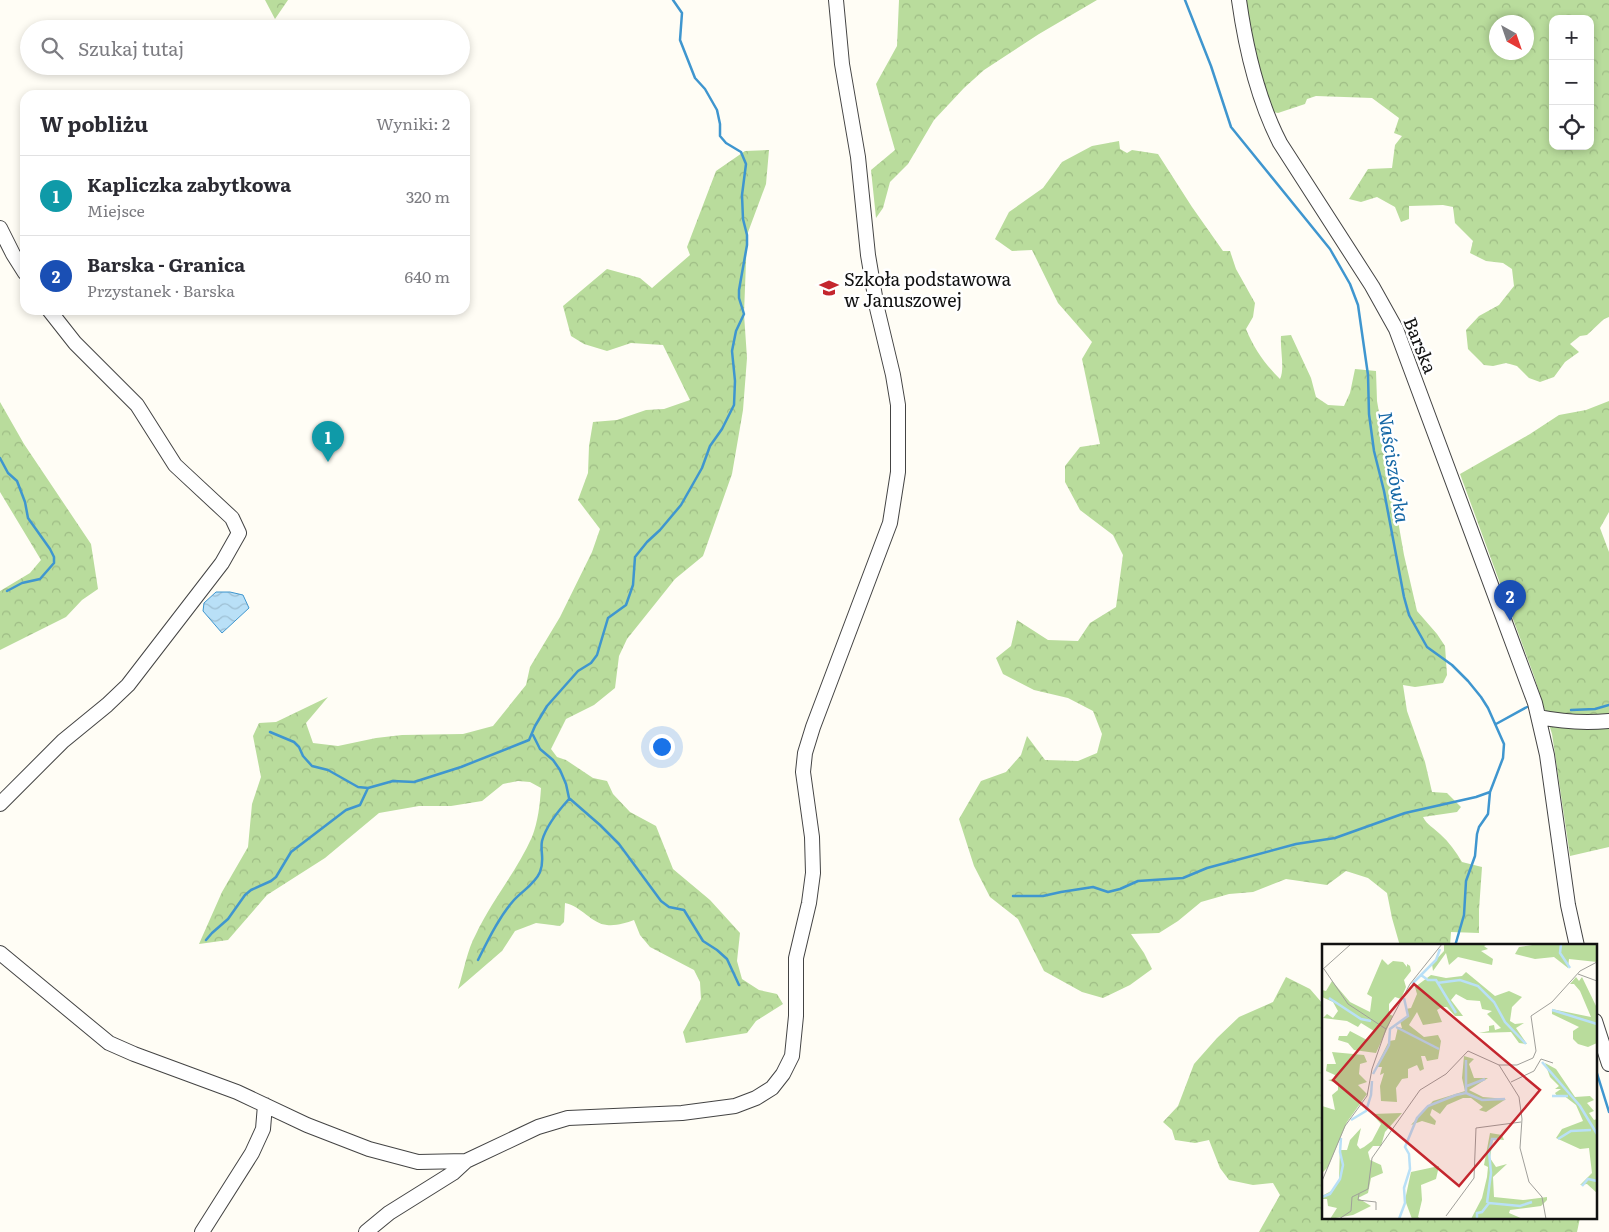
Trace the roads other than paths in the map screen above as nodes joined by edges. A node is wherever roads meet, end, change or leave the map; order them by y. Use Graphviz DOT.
graph roads {
  1 [pos="836,0"];
  2 [pos="1239,0"];
  3 [pos="0,228"];
  4 [pos="20,265"];
  5 [pos="53,315"];
  6 [pos="1539,718"];
  7 [pos="1609,721"];
  8 [pos="0,804"];
  9 [pos="1577,944"];
  10 [pos="0,953"];
  11 [pos="1596,1024"];
  12 [pos="1609,1064"];
  13 [pos="265,1105"];
  14 [pos="466,1161"];
  15 [pos="202,1232"];
  16 [pos="366,1232"];
  1 -- 14 [label="street"];
  2 -- 6 [label="street, Barska"];
  3 -- 4 [label="street"];
  5 -- 8 [label="street"];
  6 -- 7 [label="street"];
  6 -- 9 [label="street, Barska"];
  10 -- 13 [label="street"];
  11 -- 12 [label="street"];
  13 -- 14 [label="street"];
  13 -- 15 [label="street"];
  14 -- 16 [label="street"];
}
